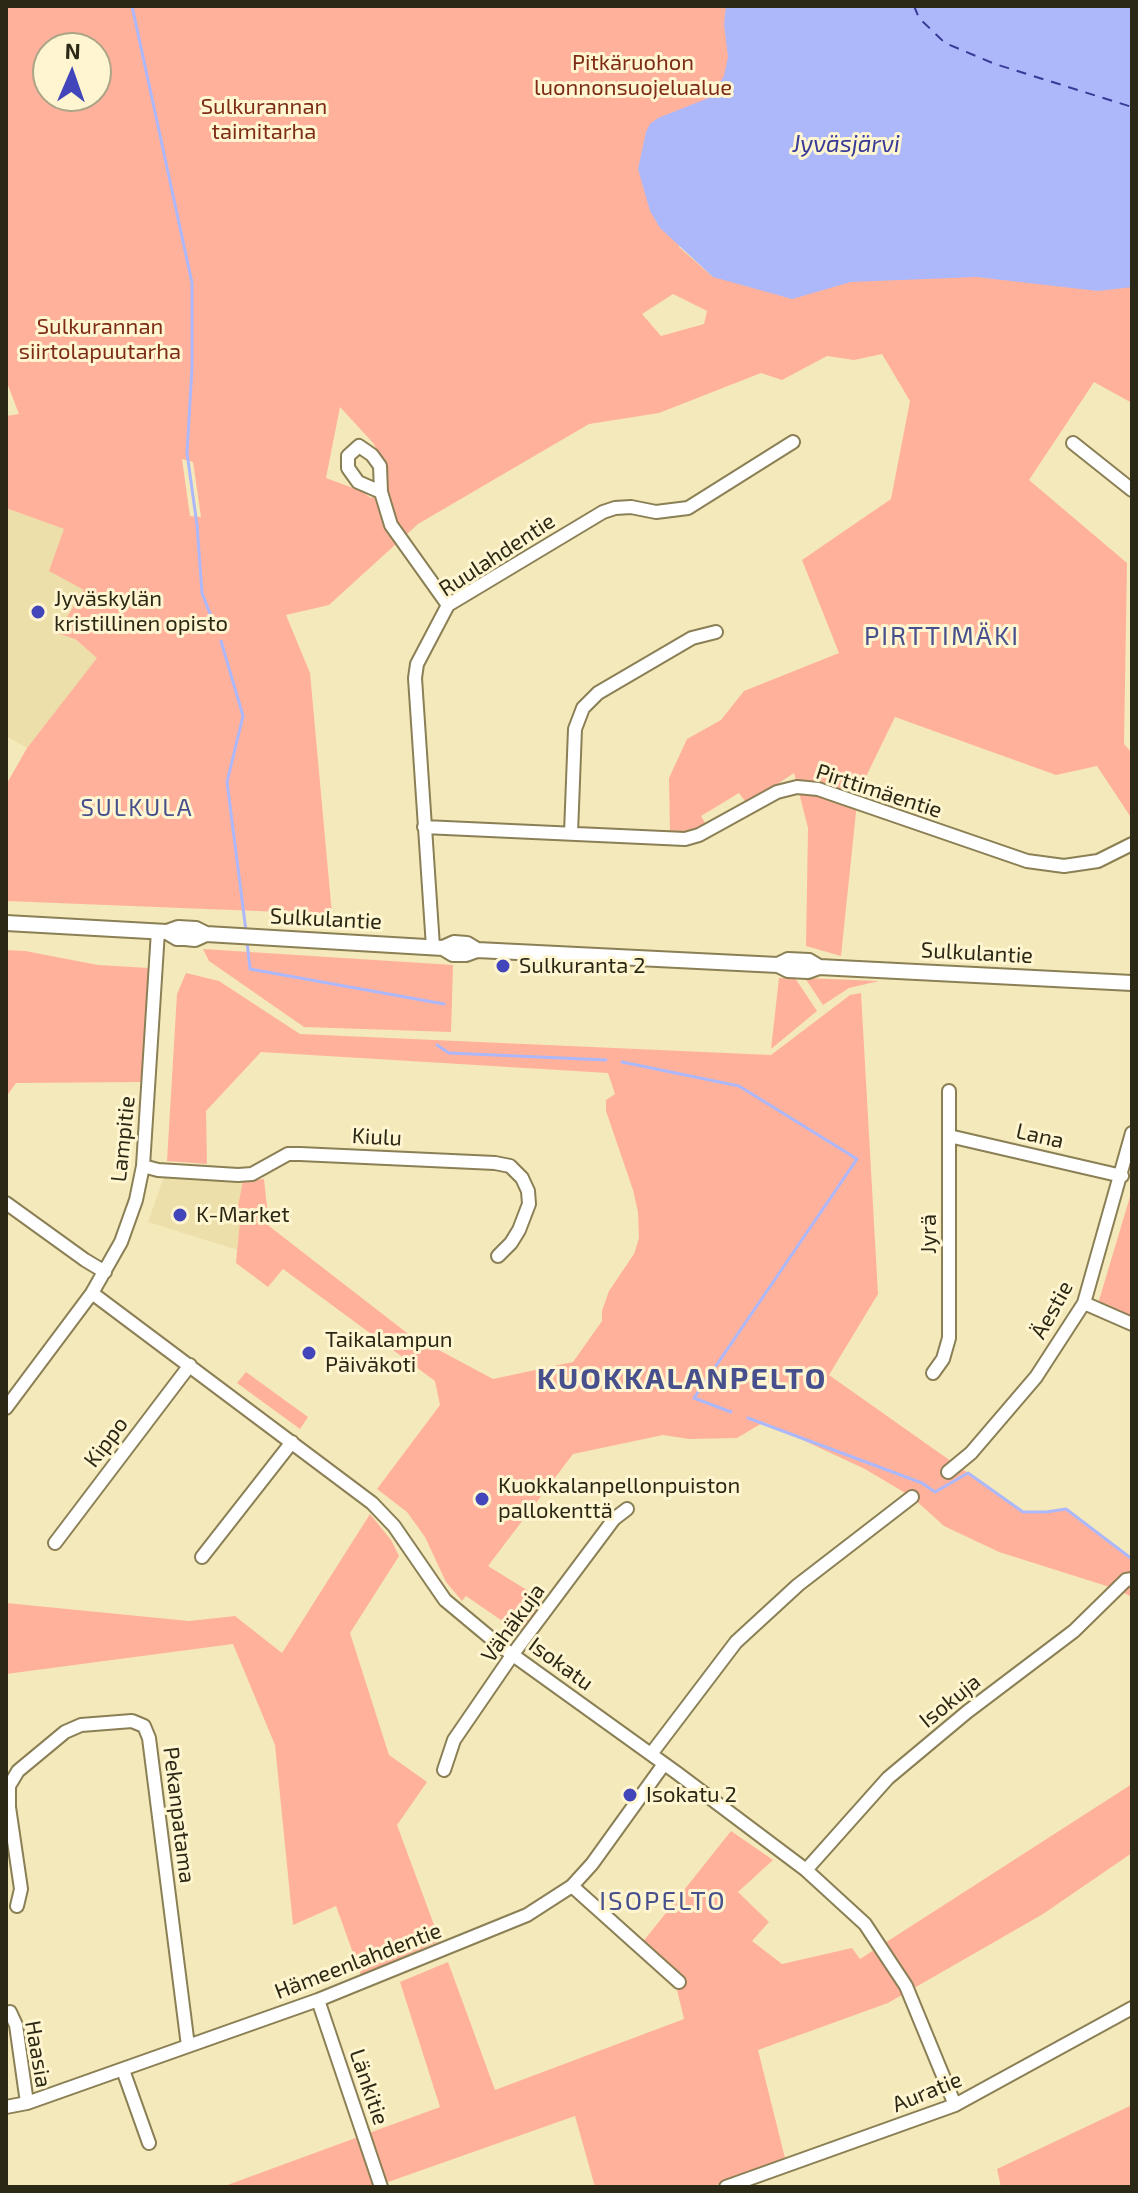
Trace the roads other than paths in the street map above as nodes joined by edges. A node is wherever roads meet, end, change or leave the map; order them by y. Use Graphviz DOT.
graph roads {
  1 [pos="793,442"];
  2 [pos="1073,443"];
  3 [pos="1132,490"];
  4 [pos="381,492"];
  5 [pos="448,605"];
  6 [pos="716,632"];
  7 [pos="424,827"];
  8 [pos="571,833"];
  9 [pos="1132,844"];
  10 [pos="6,923"];
  11 [pos="162,932"];
  12 [pos="438,947"];
  13 [pos="1132,983"];
  14 [pos="949,1091"];
  15 [pos="1132,1133"];
  16 [pos="949,1136"];
  17 [pos="143,1166"];
  18 [pos="1122,1176"];
  19 [pos="6,1203"];
  20 [pos="498,1256"];
  21 [pos="105,1272"];
  22 [pos="92,1293"];
  23 [pos="1084,1303"];
  24 [pos="1132,1324"];
  25 [pos="190,1365"];
  26 [pos="933,1373"];
  27 [pos="6,1408"];
  28 [pos="292,1442"];
  29 [pos="948,1472"];
  30 [pos="912,1497"];
  31 [pos="627,1509"];
  32 [pos="55,1543"];
  33 [pos="202,1557"];
  34 [pos="1132,1579"];
  35 [pos="513,1654"];
  36 [pos="651,1754"];
  37 [pos="664,1764"];
  38 [pos="444,1770"];
  39 [pos="8,1807"];
  40 [pos="806,1870"];
  41 [pos="572,1886"];
  42 [pos="17,1906"];
  43 [pos="679,1982"];
  44 [pos="318,2000"];
  45 [pos="1132,2008"];
  46 [pos="10,2012"];
  47 [pos="188,2046"];
  48 [pos="123,2070"];
  49 [pos="27,2103"];
  50 [pos="955,2105"];
  51 [pos="6,2107"];
  52 [pos="149,2143"];
  53 [pos="381,2187"];
  54 [pos="726,2187"];
  1 -- 5 [label="street, Ruulahdentie"];
  2 -- 3 [label="street"];
  4 -- 5 [label="street"];
  5 -- 7 [label="street, Ruulahdentie"];
  6 -- 8 [label="street"];
  7 -- 8 [label="street, Pirttimäentie"];
  7 -- 12 [label="street, Ruulahdentie"];
  8 -- 9 [label="street, Pirttimäentie"];
  10 -- 11 [label="main road, Sulkulantie"];
  11 -- 12 [label="main road, Sulkulantie"];
  11 -- 17 [label="street, Lampitie"];
  12 -- 13 [label="main road, Sulkulantie"];
  14 -- 16 [label="street, Jyrä"];
  15 -- 18 [label="street, Äestie"];
  16 -- 18 [label="street, Lana"];
  16 -- 26 [label="street, Jyrä"];
  17 -- 20 [label="street, Kiulu"];
  17 -- 21 [label="street, Lampitie"];
  18 -- 23 [label="street, Äestie"];
  19 -- 21 [label="street"];
  21 -- 22 [label="street, Lampitie"];
  22 -- 25 [label="street, Isokatu"];
  22 -- 27 [label="street, Lampitie"];
  23 -- 24 [label="street"];
  23 -- 29 [label="street, Äestie"];
  25 -- 28 [label="street, Isokatu"];
  25 -- 32 [label="street, Kippo"];
  28 -- 33 [label="street"];
  28 -- 35 [label="street, Isokatu"];
  30 -- 36 [label="street"];
  31 -- 35 [label="street, Vähäkuja"];
  34 -- 40 [label="street, Isokuja"];
  35 -- 36 [label="street, Isokatu"];
  35 -- 38 [label="street, Vähäkuja"];
  36 -- 37 [label="street, Isokatu"];
  37 -- 40 [label="street, Isokatu"];
  37 -- 41 [label="street, Hämeenlahdentie"];
  39 -- 42 [label="street"];
  39 -- 47 [label="street, Pekanpatama"];
  40 -- 50 [label="street, Isokatu"];
  41 -- 43 [label="street"];
  41 -- 44 [label="street, Hämeenlahdentie"];
  44 -- 47 [label="street, Hämeenlahdentie"];
  44 -- 53 [label="street, Länkitie"];
  45 -- 50 [label="street, Auratie"];
  46 -- 49 [label="street, Haasia"];
  47 -- 48 [label="street, Hämeenlahdentie"];
  48 -- 49 [label="street, Hämeenlahdentie"];
  48 -- 52 [label="street"];
  49 -- 51 [label="street, Hämeenlahdentie"];
  50 -- 54 [label="street, Auratie"];
}
